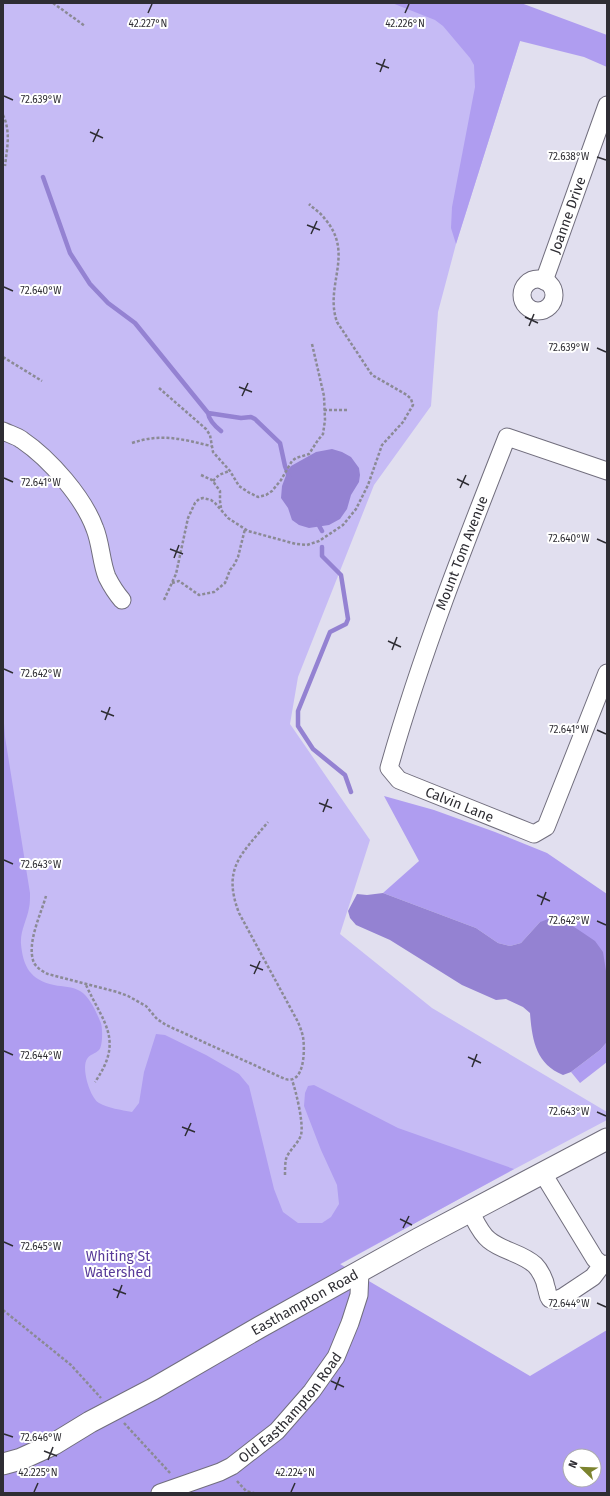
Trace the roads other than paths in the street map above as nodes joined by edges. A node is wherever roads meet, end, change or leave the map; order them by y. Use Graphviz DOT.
graph roads {
  1 [pos="607,104"];
  2 [pos="544,281"];
  3 [pos="3,431"];
  4 [pos="607,471"];
  5 [pos="122,600"];
  6 [pos="607,673"];
  7 [pos="390,770"];
  8 [pos="607,1138"];
  9 [pos="542,1172"];
  10 [pos="470,1211"];
  11 [pos="604,1264"];
  12 [pos="360,1270"];
  13 [pos="3,1464"];
  14 [pos="160,1493"];
  1 -- 2 [label="street, Joanne Drive"];
  3 -- 5 [label="street"];
  4 -- 7 [label="street, Mount Tom Avenue"];
  6 -- 7 [label="street, Calvin Lane"];
  8 -- 9 [label="main road, Easthampton Road"];
  9 -- 10 [label="main road, Easthampton Road"];
  9 -- 11 [label="street"];
  10 -- 11 [label="street"];
  10 -- 12 [label="main road, Easthampton Road"];
  12 -- 13 [label="main road, Easthampton Road"];
  12 -- 14 [label="street, Old Easthampton Road"];
}
